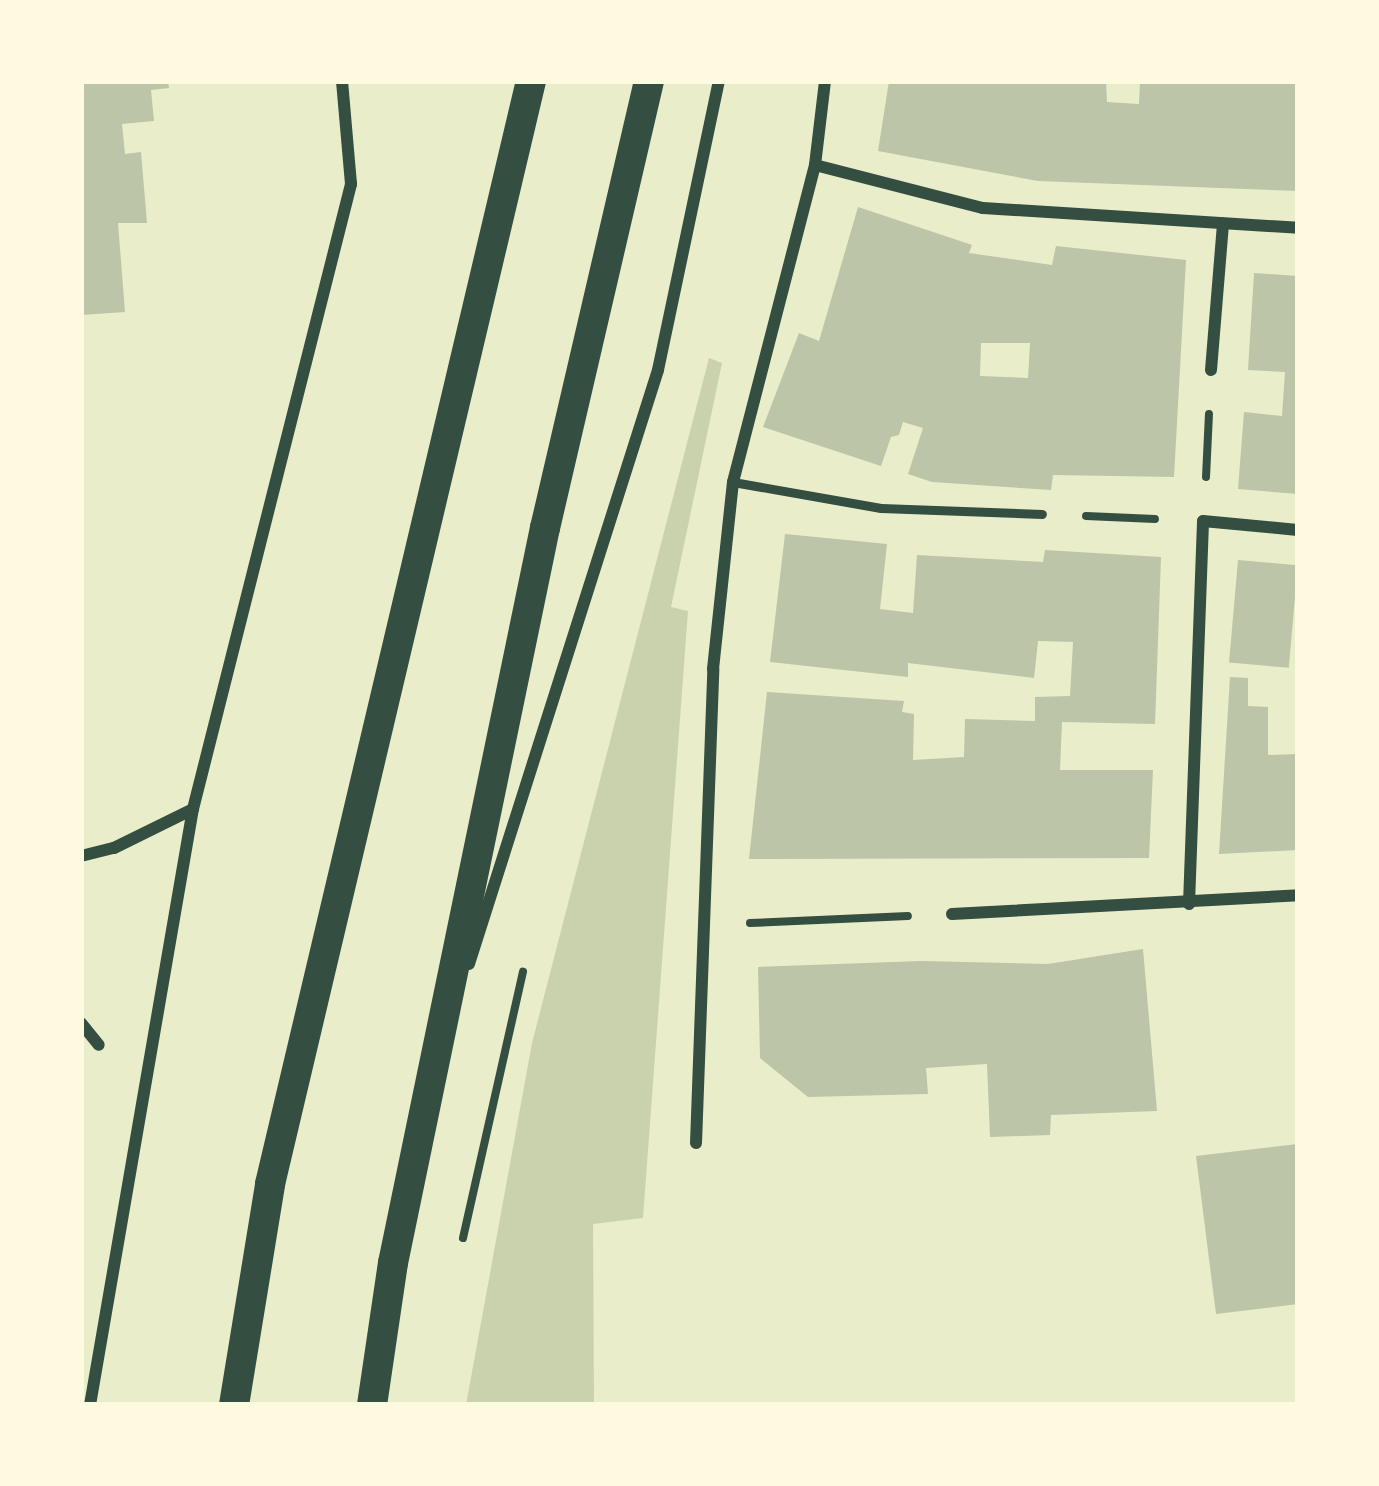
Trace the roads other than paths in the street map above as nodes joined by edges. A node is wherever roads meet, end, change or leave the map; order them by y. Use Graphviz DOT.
graph roads {
  1 [pos="342,81"];
  2 [pos="531,81"];
  3 [pos="649,81"];
  4 [pos="719,81"];
  5 [pos="825,81"];
  6 [pos="815,165"];
  7 [pos="1223,224"];
  8 [pos="1298,227"];
  9 [pos="1211,370"];
  10 [pos="733,482"];
  11 [pos="1042,514"];
  12 [pos="1298,530"];
  13 [pos="194,808"];
  14 [pos="81,856"];
  15 [pos="1298,895"];
  16 [pos="1189,904"];
  17 [pos="952,914"];
  18 [pos="81,1023"];
  19 [pos="99,1045"];
  20 [pos="431,1079"];
  21 [pos="697,1143"];
  22 [pos="90,1405"];
  23 [pos="234,1405"];
  24 [pos="373,1405"];
  1 -- 13 [label="street"];
  2 -- 23 [label="main road"];
  3 -- 20 [label="main road"];
  4 -- 20 [label="street"];
  5 -- 6 [label="street"];
  6 -- 7 [label="street"];
  6 -- 10 [label="street"];
  7 -- 8 [label="street"];
  7 -- 9 [label="street"];
  10 -- 11 [label="lane"];
  10 -- 21 [label="street"];
  12 -- 16 [label="street"];
  13 -- 14 [label="street"];
  13 -- 22 [label="street"];
  15 -- 16 [label="street"];
  16 -- 17 [label="street"];
  18 -- 19 [label="street"];
  20 -- 24 [label="main road"];
}
